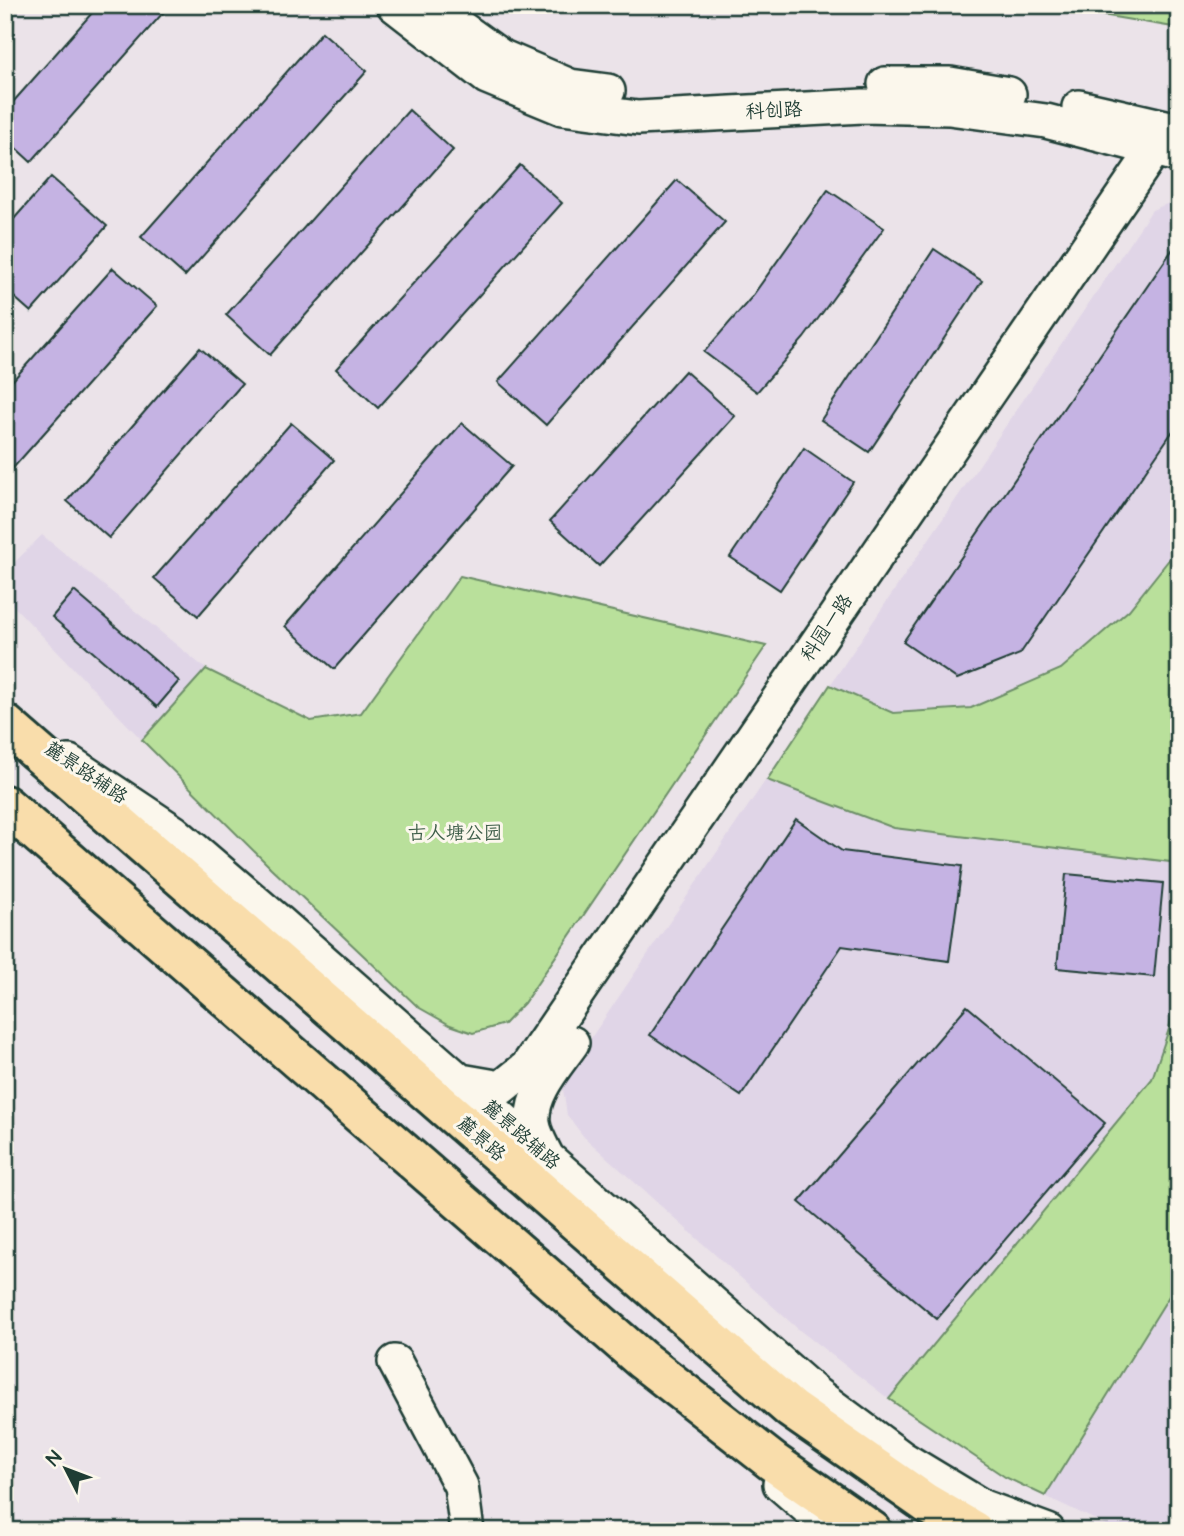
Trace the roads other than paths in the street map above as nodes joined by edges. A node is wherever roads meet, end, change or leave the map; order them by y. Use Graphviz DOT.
graph roads {
  1 [pos="394,5"];
  2 [pos="430,5"];
  3 [pos="1173,145"];
  4 [pos="5,721"];
  5 [pos="5,804"];
  6 [pos="461,1081"];
  7 [pos="547,1157"];
  8 [pos="633,1351"];
  9 [pos="395,1362"];
  10 [pos="467,1531"];
  11 [pos="834,1531"];
  12 [pos="872,1531"];
  13 [pos="974,1531"];
  14 [pos="1048,1531"];
  1 -- 3 [label="street, 科创路"];
  2 -- 3 [label="street, 科创路"];
  3 -- 6 [label="street, 科园一路"];
  3 -- 7 [label="street, 科园一路"];
  4 -- 6 [label="street, 麓景路辅路"];
  4 -- 13 [label="highway, 麓景路"];
  5 -- 8 [label="highway"];
  6 -- 7 [label="street, 麓景路辅路"];
  7 -- 14 [label="street, 麓景路辅路"];
  8 -- 11 [label="street"];
  8 -- 12 [label="highway"];
  9 -- 10 [label="street"];
}
